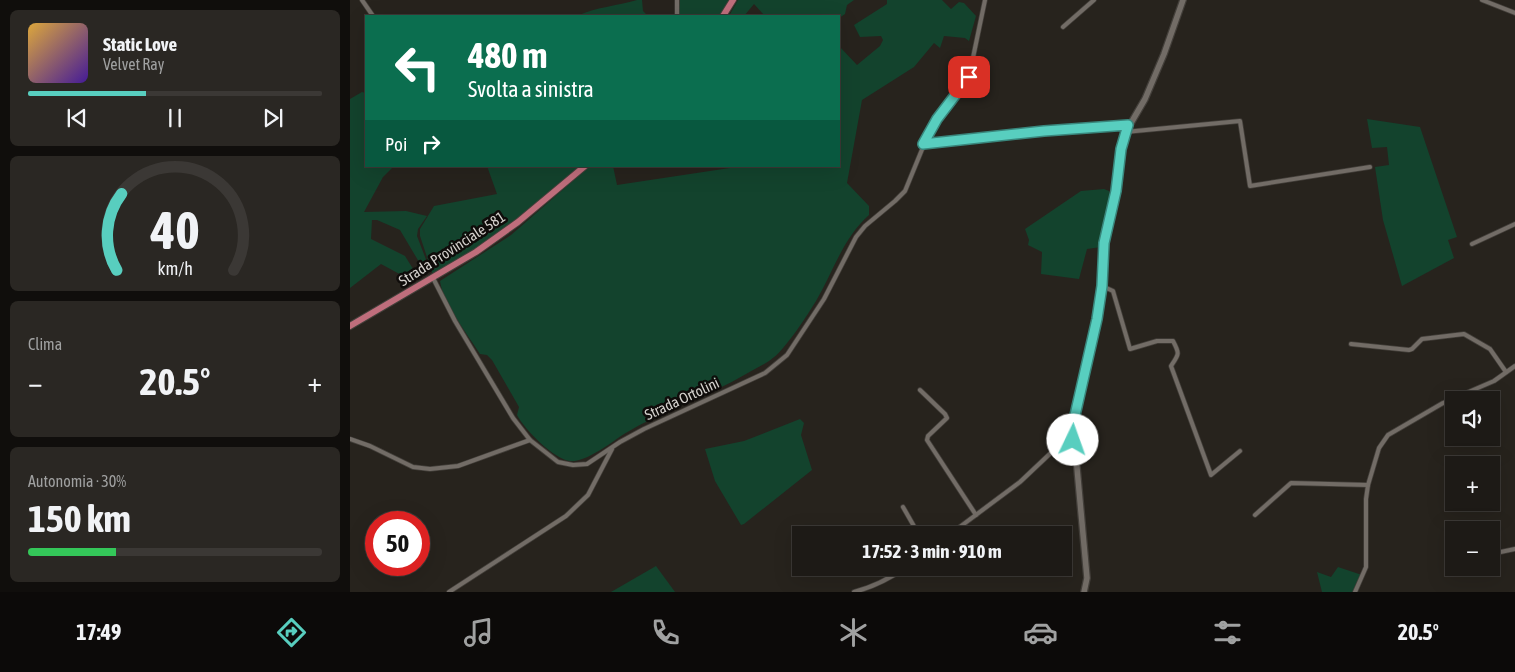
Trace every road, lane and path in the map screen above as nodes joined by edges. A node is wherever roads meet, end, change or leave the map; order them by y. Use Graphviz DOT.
graph roads {
  1 [pos="362,0"];
  2 [pos="677,0"];
  3 [pos="734,0"];
  4 [pos="985,0"];
  5 [pos="1094,0"];
  6 [pos="1183,0"];
  7 [pos="1482,0"];
  8 [pos="1515,13"];
  9 [pos="372,15"];
  10 [pos="677,15"];
  11 [pos="724,15"];
  12 [pos="1063,27"];
  13 [pos="1128,125"];
  14 [pos="1126,132"];
  15 [pos="923,144"];
  16 [pos="583,167"];
  17 [pos="1370,167"];
  18 [pos="1515,224"];
  19 [pos="1472,244"];
  20 [pos="433,278"];
  21 [pos="1102,286"];
  22 [pos="350,326"];
  23 [pos="1351,344"];
  24 [pos="1515,366"];
  25 [pos="1506,372"];
  26 [pos="920,390"];
  27 [pos="1073,432"];
  28 [pos="350,439"];
  29 [pos="530,440"];
  30 [pos="614,447"];
  31 [pos="1240,451"];
  32 [pos="1368,485"];
  33 [pos="903,507"];
  34 [pos="976,515"];
  35 [pos="1255,515"];
  36 [pos="914,526"];
  37 [pos="961,526"];
  38 [pos="1515,549"];
  39 [pos="1500,552"];
  40 [pos="893,576"];
  41 [pos="1086,591"];
  42 [pos="449,592"];
  43 [pos="854,592"];
  44 [pos="1355,592"];
  1 -- 9 [label="street"];
  2 -- 10 [label="street"];
  3 -- 11 [label="main road"];
  4 -- 15 [label="street, Strada Ortolini"];
  5 -- 12 [label="street"];
  6 -- 13 [label="main road"];
  7 -- 8 [label="street"];
  13 -- 14 [label="main road"];
  13 -- 15 [label="street"];
  14 -- 17 [label="street"];
  14 -- 21 [label="main road"];
  15 -- 30 [label="street, Strada Ortolini"];
  16 -- 20 [label="main road, Strada Provinciale 581"];
  18 -- 19 [label="street"];
  20 -- 22 [label="main road, Strada Provinciale 581"];
  20 -- 29 [label="street, Strada Ortolini"];
  21 -- 27 [label="main road"];
  21 -- 31 [label="street"];
  23 -- 25 [label="street"];
  24 -- 25 [label="street"];
  25 -- 32 [label="street"];
  26 -- 34 [label="street"];
  27 -- 34 [label="street"];
  27 -- 41 [label="main road"];
  28 -- 29 [label="street"];
  29 -- 30 [label="street, Strada Ortolini"];
  30 -- 42 [label="street"];
  32 -- 35 [label="street"];
  32 -- 44 [label="street"];
  33 -- 36 [label="street"];
  34 -- 37 [label="street"];
  38 -- 39 [label="street"];
  40 -- 43 [label="street"];
}
